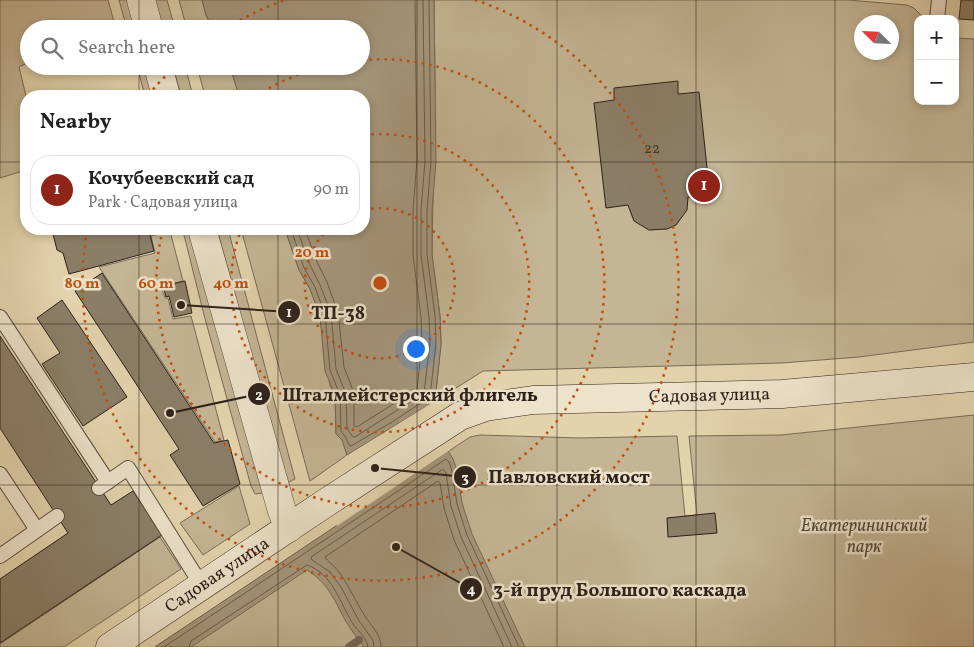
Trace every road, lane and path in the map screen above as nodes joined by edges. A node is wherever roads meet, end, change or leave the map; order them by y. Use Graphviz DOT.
graph roads {
  1 [pos="141,0"];
  2 [pos="939,0"];
  3 [pos="937,15"];
  4 [pos="147,20"];
  5 [pos="160,75"];
  6 [pos="164,90"];
  7 [pos="204,235"];
  8 [pos="0,317"];
  9 [pos="974,377"];
  10 [pos="0,474"];
  11 [pos="57,516"];
  12 [pos="289,528"];
  13 [pos="37,530"];
  14 [pos="0,556"];
  15 [pos="202,586"];
  16 [pos="110,647"];
  1 -- 4 [label="main road"];
  2 -- 3 [label="lane"];
  5 -- 6 [label="main road"];
  7 -- 12 [label="main road"];
  8 -- 15 [label="lane"];
  9 -- 12 [label="main road, Садовая улица"];
  10 -- 13 [label="lane"];
  11 -- 13 [label="lane"];
  12 -- 15 [label="main road, Садовая улица"];
  13 -- 14 [label="lane"];
  15 -- 16 [label="main road, Садовая улица"];
}
